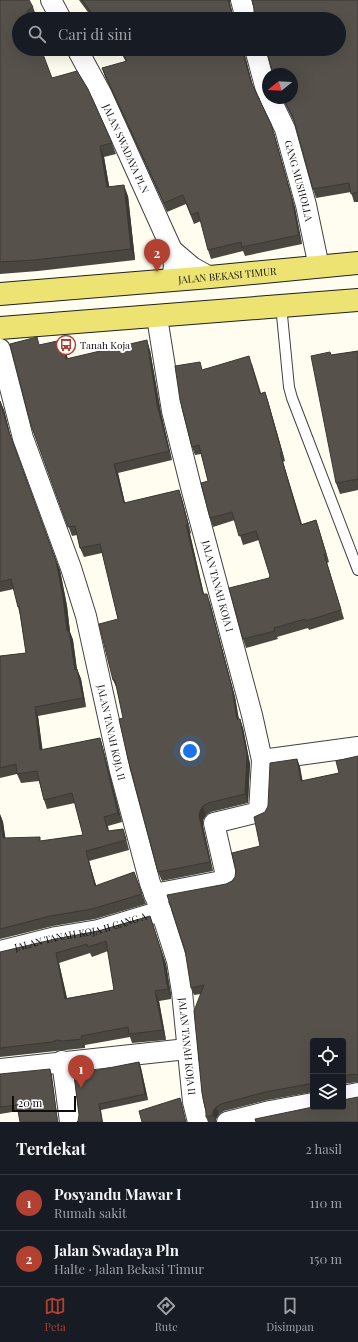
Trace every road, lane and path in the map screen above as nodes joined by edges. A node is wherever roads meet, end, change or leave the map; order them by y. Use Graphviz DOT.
graph roads {
  1 [pos="51,0"];
  2 [pos="241,0"];
  3 [pos="57,12"];
  4 [pos="244,12"];
  5 [pos="81,56"];
  6 [pos="257,56"];
  7 [pos="262,75"];
  8 [pos="273,104"];
  9 [pos="172,250"];
  10 [pos="358,263"];
  11 [pos="319,267"];
  12 [pos="210,277"];
  13 [pos="172,280"];
  14 [pos="0,294"];
  15 [pos="358,300"];
  16 [pos="281,305"];
  17 [pos="157,317"];
  18 [pos="0,328"];
  19 [pos="0,349"];
  20 [pos="358,570"];
  21 [pos="358,747"];
  22 [pos="262,760"];
  23 [pos="158,903"];
  24 [pos="0,950"];
  25 [pos="187,1049"];
  26 [pos="62,1061"];
  27 [pos="0,1069"];
  28 [pos="358,1093"];
  29 [pos="346,1095"];
  30 [pos="310,1103"];
  31 [pos="70,1122"];
  32 [pos="198,1122"];
  33 [pos="227,1122"];
  1 -- 3 [label="street"];
  2 -- 4 [label="street"];
  5 -- 9 [label="street, JALAN SWADAYA PLN"];
  6 -- 7 [label="street"];
  8 -- 11 [label="street, GANG MUSHOLLA"];
  9 -- 12 [label="street, JALAN SWADAYA PLN"];
  9 -- 13 [label="street, JALAN SWADAYA PLN"];
  10 -- 11 [label="main road, JALAN BEKASI TIMUR"];
  11 -- 12 [label="main road, JALAN BEKASI TIMUR"];
  12 -- 13 [label="main road, JALAN BEKASI TIMUR"];
  13 -- 14 [label="main road, JALAN BEKASI TIMUR"];
  15 -- 16 [label="main road"];
  16 -- 17 [label="main road"];
  16 -- 20 [label="lane"];
  17 -- 18 [label="main road"];
  17 -- 22 [label="street, JALAN TANAH KOJA I"];
  19 -- 23 [label="street, JALAN TANAH KOJA II"];
  21 -- 22 [label="street"];
  22 -- 23 [label="street, JALAN TANAH KOJA I"];
  23 -- 24 [label="street, JALAN TANAH KOJA II GANG A"];
  23 -- 25 [label="street, JALAN TANAH KOJA II"];
  25 -- 26 [label="street"];
  25 -- 32 [label="street, JALAN TANAH KOJA II"];
  26 -- 27 [label="street"];
  26 -- 31 [label="street"];
  28 -- 29 [label="street"];
  30 -- 33 [label="street"];
}
